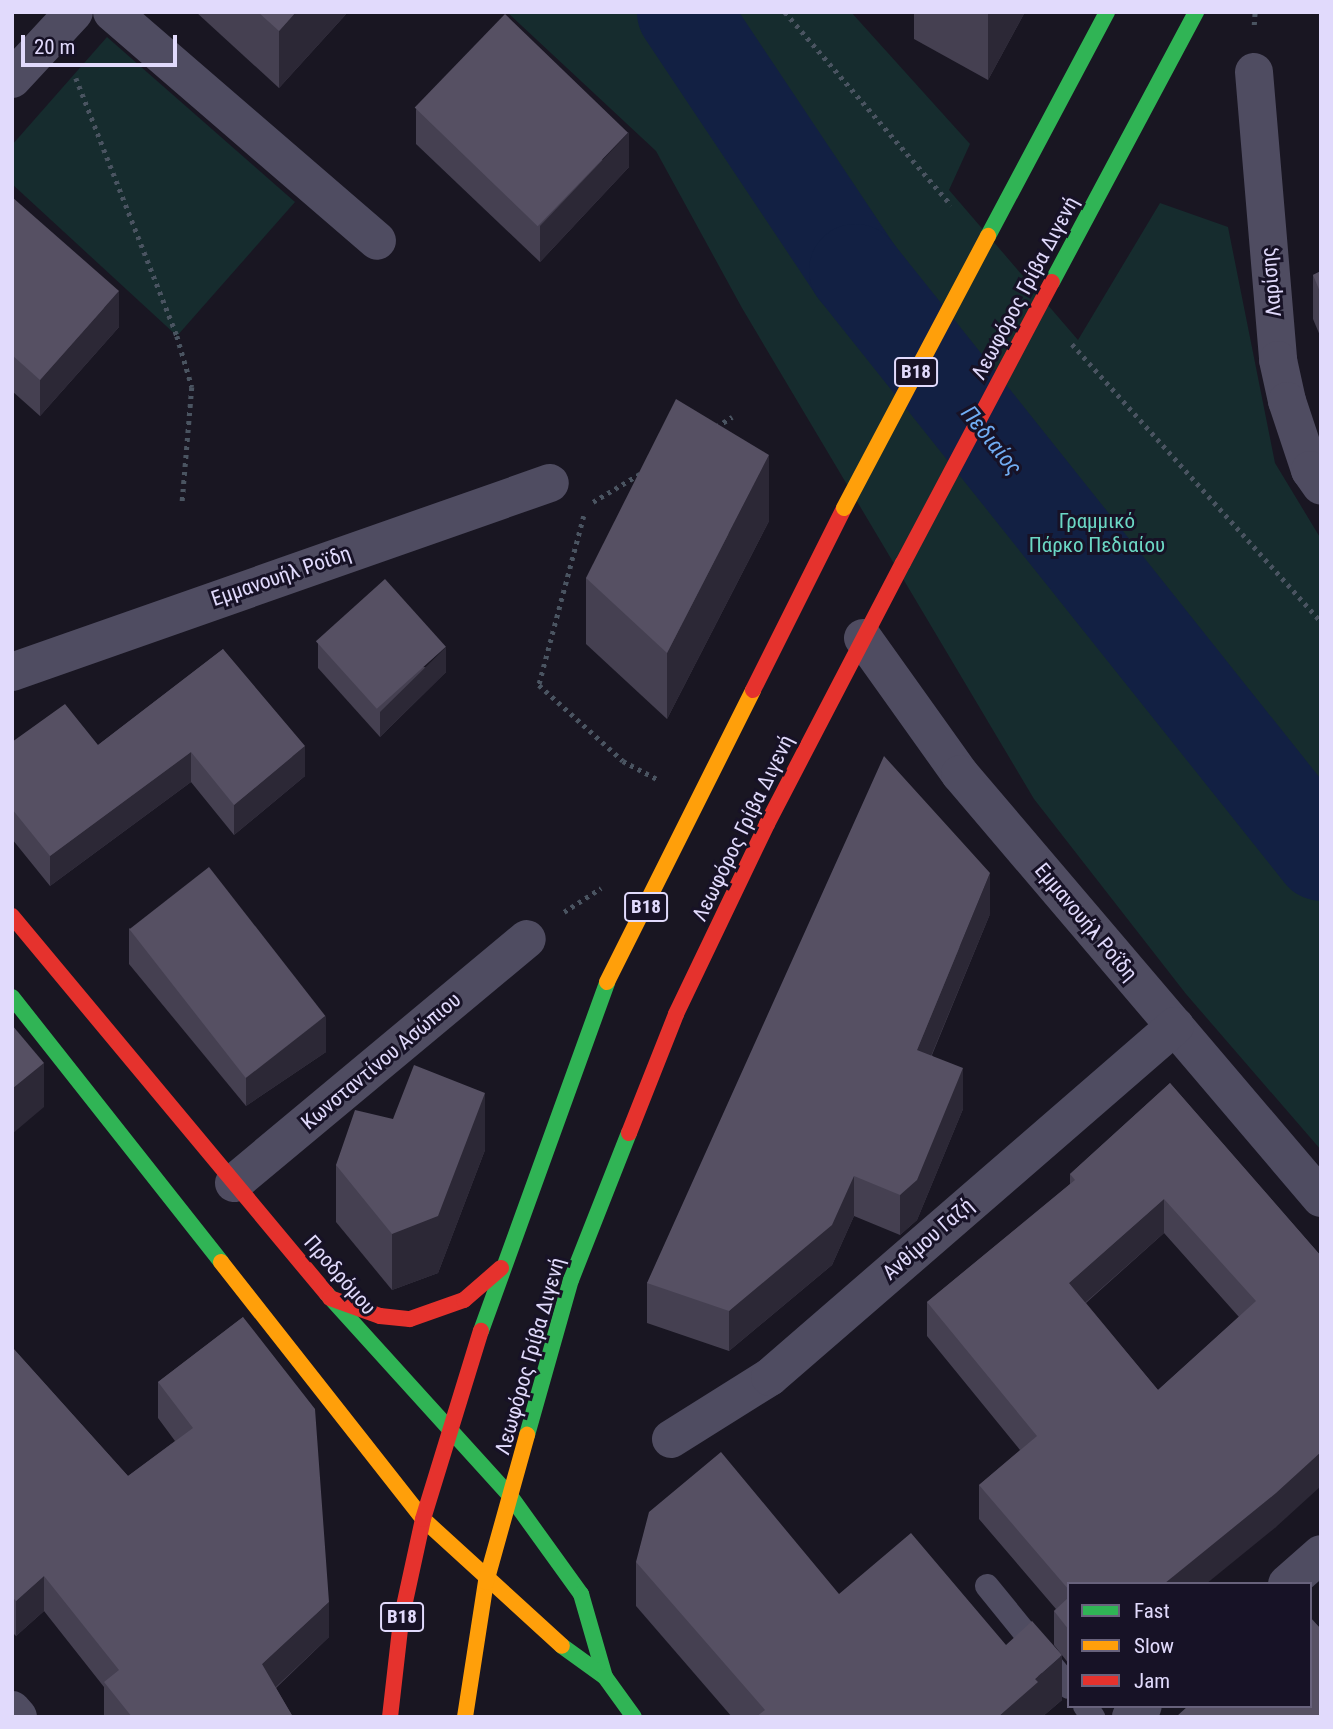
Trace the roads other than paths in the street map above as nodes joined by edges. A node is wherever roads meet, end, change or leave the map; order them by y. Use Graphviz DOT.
graph roads {
  1 [pos="74,12"];
  2 [pos="112,12"];
  3 [pos="1107,12"];
  4 [pos="1196,12"];
  5 [pos="1254,72"];
  6 [pos="12,79"];
  7 [pos="377,241"];
  8 [pos="550,483"];
  9 [pos="1321,486"];
  10 [pos="863,638"];
  11 [pos="12,672"];
  12 [pos="12,916"];
  13 [pos="527,939"];
  14 [pos="12,997"];
  15 [pos="1175,1026"];
  16 [pos="234,1183"];
  17 [pos="1321,1198"];
  18 [pos="501,1268"];
  19 [pos="330,1298"];
  20 [pos="450,1427"];
  21 [pos="671,1439"];
  22 [pos="511,1497"];
  23 [pos="423,1519"];
  24 [pos="486,1582"];
  25 [pos="987,1586"];
  26 [pos="605,1677"];
  27 [pos="1067,1685"];
  28 [pos="12,1710"];
  29 [pos="18,1717"];
  30 [pos="390,1717"];
  31 [pos="465,1717"];
  32 [pos="634,1717"];
  1 -- 6 [label="street"];
  2 -- 7 [label="street"];
  3 -- 18 [label="main road, B18, bridge"];
  4 -- 10 [label="main road, Λεωφόρος Γρίβα Διγενή, bridge"];
  5 -- 9 [label="street, Λαρίσης"];
  8 -- 11 [label="street, Εμμανουήλ Ροϊδη"];
  10 -- 15 [label="street, Εμμανουήλ Ροΐδη"];
  10 -- 22 [label="main road, Λεωφόρος Γρίβα Διγενή"];
  12 -- 16 [label="main road, Προδρόμου"];
  13 -- 16 [label="street, Κωνσταντίνου Ασώπιου"];
  14 -- 23 [label="main road, Προδρόμου"];
  15 -- 17 [label="street, Εμμανουήλ Ροΐδη"];
  15 -- 21 [label="street, Ανθίμου Γαζή"];
  16 -- 19 [label="main road, Προδρόμου"];
  18 -- 19 [label="main road"];
  18 -- 20 [label="main road, B18"];
  19 -- 20 [label="main road, Προδρόμου"];
  20 -- 22 [label="main road, Προδρόμου"];
  20 -- 23 [label="main road, B18"];
  22 -- 24 [label="main road, Λεωφόρος Γρίβα Διγενή"];
  22 -- 26 [label="main road, Προδρόμου"];
  23 -- 24 [label="main road, Προδρόμου"];
  23 -- 30 [label="main road, B18"];
  24 -- 26 [label="main road, Προδρόμου"];
  24 -- 31 [label="main road, Λεωφόρος Γρίβα Διγενή"];
  25 -- 27 [label="lane"];
  26 -- 32 [label="main road, Προδρόμου"];
  28 -- 29 [label="street"];
}
